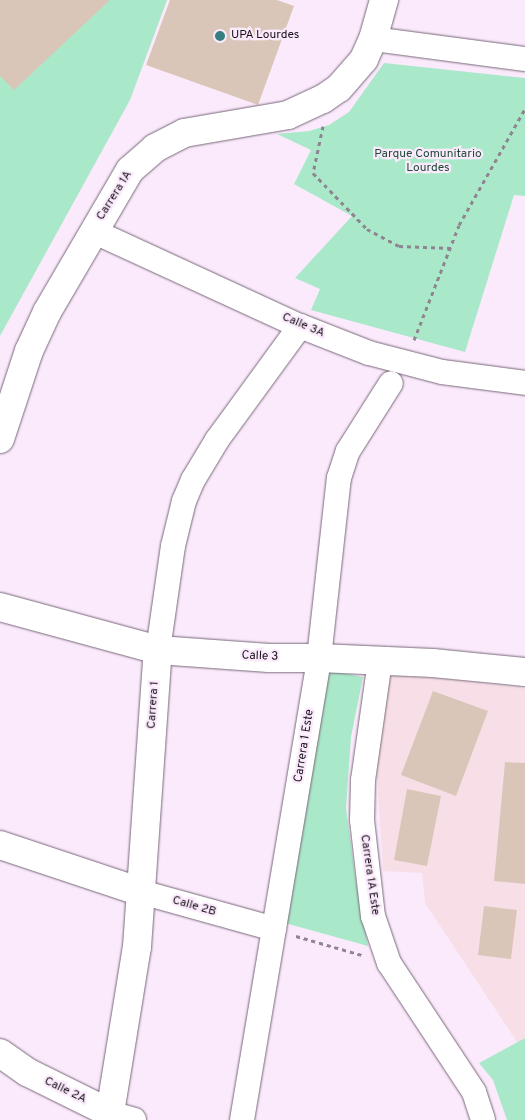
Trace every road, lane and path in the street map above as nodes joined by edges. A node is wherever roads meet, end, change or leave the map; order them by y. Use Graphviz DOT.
graph roads {
  1 [pos="384,0"];
  2 [pos="373,39"];
  3 [pos="525,59"];
  4 [pos="330,94"];
  5 [pos="525,109"];
  6 [pos="93,231"];
  7 [pos="452,248"];
  8 [pos="300,326"];
  9 [pos="404,363"];
  10 [pos="391,383"];
  11 [pos="525,383"];
  12 [pos="0,439"];
  13 [pos="0,607"];
  14 [pos="158,650"];
  15 [pos="319,658"];
  16 [pos="380,661"];
  17 [pos="525,672"];
  18 [pos="0,846"];
  19 [pos="141,892"];
  20 [pos="274,929"];
  21 [pos="389,963"];
  22 [pos="0,1053"];
  23 [pos="118,1118"];
  24 [pos="476,1118"];
  25 [pos="242,1120"];
  1 -- 2 [label="street, Carrera 1A"];
  2 -- 3 [label="street"];
  2 -- 4 [label="street, Carrera 1A"];
  4 -- 6 [label="street, Carrera 1A"];
  4 -- 7 [label="path"];
  5 -- 7 [label="path"];
  6 -- 8 [label="street, Calle 3A"];
  6 -- 12 [label="street, Carrera 1A"];
  7 -- 9 [label="path"];
  8 -- 9 [label="street, Calle 3A"];
  8 -- 14 [label="street, Carrera 1"];
  9 -- 11 [label="street, Calle 3A"];
  10 -- 15 [label="street, Carrera 1 Este"];
  13 -- 14 [label="street, Calle 3"];
  14 -- 15 [label="street, Calle 3"];
  14 -- 19 [label="street, Carrera 1"];
  15 -- 16 [label="street, Calle 3"];
  15 -- 20 [label="street, Carrera 1 Este"];
  16 -- 17 [label="street, Calle 3"];
  16 -- 21 [label="street, Carrera 1A Este"];
  18 -- 19 [label="street, Calle 2B"];
  19 -- 20 [label="street, Calle 2B"];
  19 -- 23 [label="street, Carrera 1"];
  20 -- 21 [label="path"];
  20 -- 25 [label="street, Carrera 1 Este"];
  21 -- 24 [label="street, Carrera 1A Este"];
  22 -- 23 [label="street, Calle 2A"];
}
